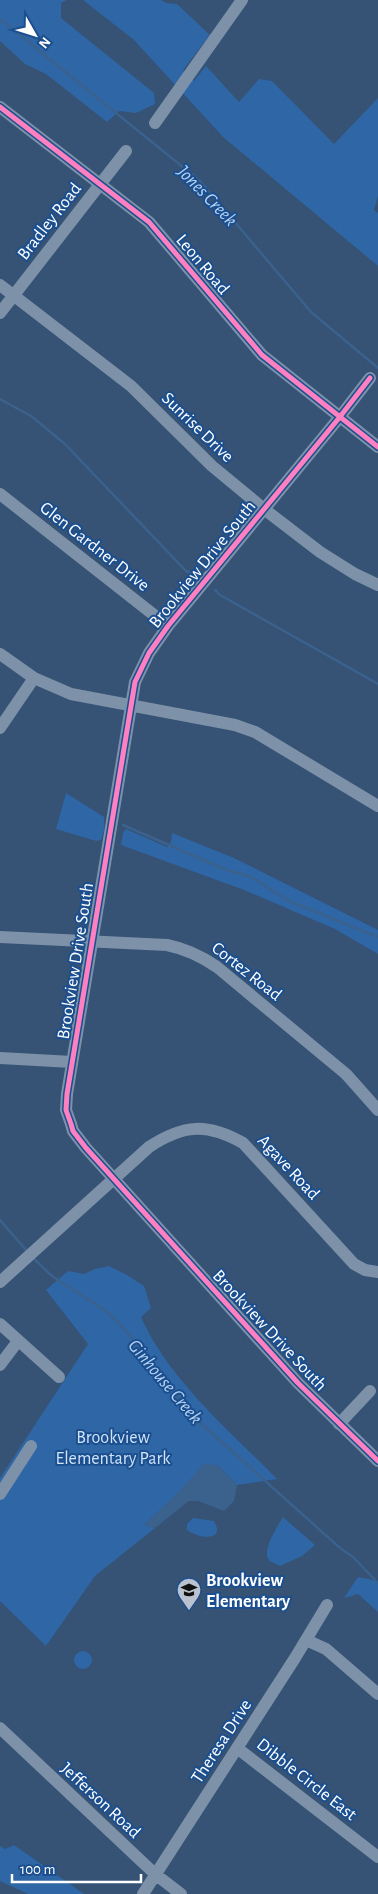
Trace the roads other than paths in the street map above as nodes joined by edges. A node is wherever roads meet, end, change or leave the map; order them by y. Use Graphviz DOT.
graph roads {
  1 [pos="242,0"];
  2 [pos="0,107"];
  3 [pos="155,124"];
  4 [pos="126,151"];
  5 [pos="100,183"];
  6 [pos="0,285"];
  7 [pos="14,296"];
  8 [pos="0,313"];
  9 [pos="370,378"];
  10 [pos="339,418"];
  11 [pos="378,447"];
  12 [pos="0,494"];
  13 [pos="264,509"];
  14 [pos="378,586"];
  15 [pos="168,626"];
  16 [pos="0,654"];
  17 [pos="34,678"];
  18 [pos="132,705"];
  19 [pos="0,728"];
  20 [pos="378,806"];
  21 [pos="0,937"];
  22 [pos="92,941"];
  23 [pos="0,1058"];
  24 [pos="72,1062"];
  25 [pos="378,1110"];
  26 [pos="113,1178"];
  27 [pos="378,1272"];
  28 [pos="0,1282"];
  29 [pos="0,1324"];
  30 [pos="18,1342"];
  31 [pos="0,1365"];
  32 [pos="59,1377"];
  33 [pos="370,1391"];
  34 [pos="339,1424"];
  35 [pos="31,1446"];
  36 [pos="378,1461"];
  37 [pos="0,1494"];
  38 [pos="327,1605"];
  39 [pos="306,1640"];
  40 [pos="378,1694"];
  41 [pos="0,1728"];
  42 [pos="237,1748"];
  43 [pos="378,1857"];
  44 [pos="156,1874"];
  45 [pos="143,1894"];
  46 [pos="181,1894"];
  1 -- 3 [label="street"];
  2 -- 5 [label="street, Leon Road"];
  4 -- 5 [label="street, Bradley Road"];
  5 -- 7 [label="street, Bradley Road"];
  5 -- 10 [label="street, Leon Road"];
  6 -- 7 [label="street, Sunrise Drive"];
  7 -- 8 [label="street, Bradley Road"];
  7 -- 13 [label="street, Sunrise Drive"];
  9 -- 10 [label="street, Brookview Drive South"];
  10 -- 11 [label="street, Leon Road"];
  10 -- 13 [label="street, Brookview Drive South"];
  12 -- 15 [label="street, Glen Gardner Drive"];
  13 -- 14 [label="street, Sunrise Drive"];
  13 -- 15 [label="street, Brookview Drive South"];
  15 -- 18 [label="street, Brookview Drive South"];
  16 -- 17 [label="street"];
  17 -- 18 [label="street"];
  17 -- 19 [label="street"];
  18 -- 20 [label="street"];
  18 -- 22 [label="street, Brookview Drive South"];
  21 -- 22 [label="street, Cortez Road"];
  22 -- 24 [label="street, Brookview Drive South"];
  22 -- 25 [label="street, Cortez Road"];
  23 -- 24 [label="street"];
  24 -- 26 [label="street, Brookview Drive South"];
  26 -- 27 [label="street, Agave Road"];
  26 -- 28 [label="street, Agave Road"];
  26 -- 34 [label="street, Brookview Drive South"];
  29 -- 30 [label="street"];
  30 -- 31 [label="street"];
  30 -- 32 [label="street"];
  33 -- 34 [label="street"];
  34 -- 36 [label="street, Brookview Drive South"];
  35 -- 37 [label="street"];
  38 -- 39 [label="street, Theresa Drive"];
  39 -- 40 [label="street"];
  39 -- 42 [label="street, Theresa Drive"];
  41 -- 44 [label="street, Jefferson Road"];
  42 -- 43 [label="street, Dibble Circle East"];
  42 -- 44 [label="street, Theresa Drive"];
  44 -- 45 [label="street, Theresa Drive"];
  44 -- 46 [label="street, Jefferson Road"];
}
